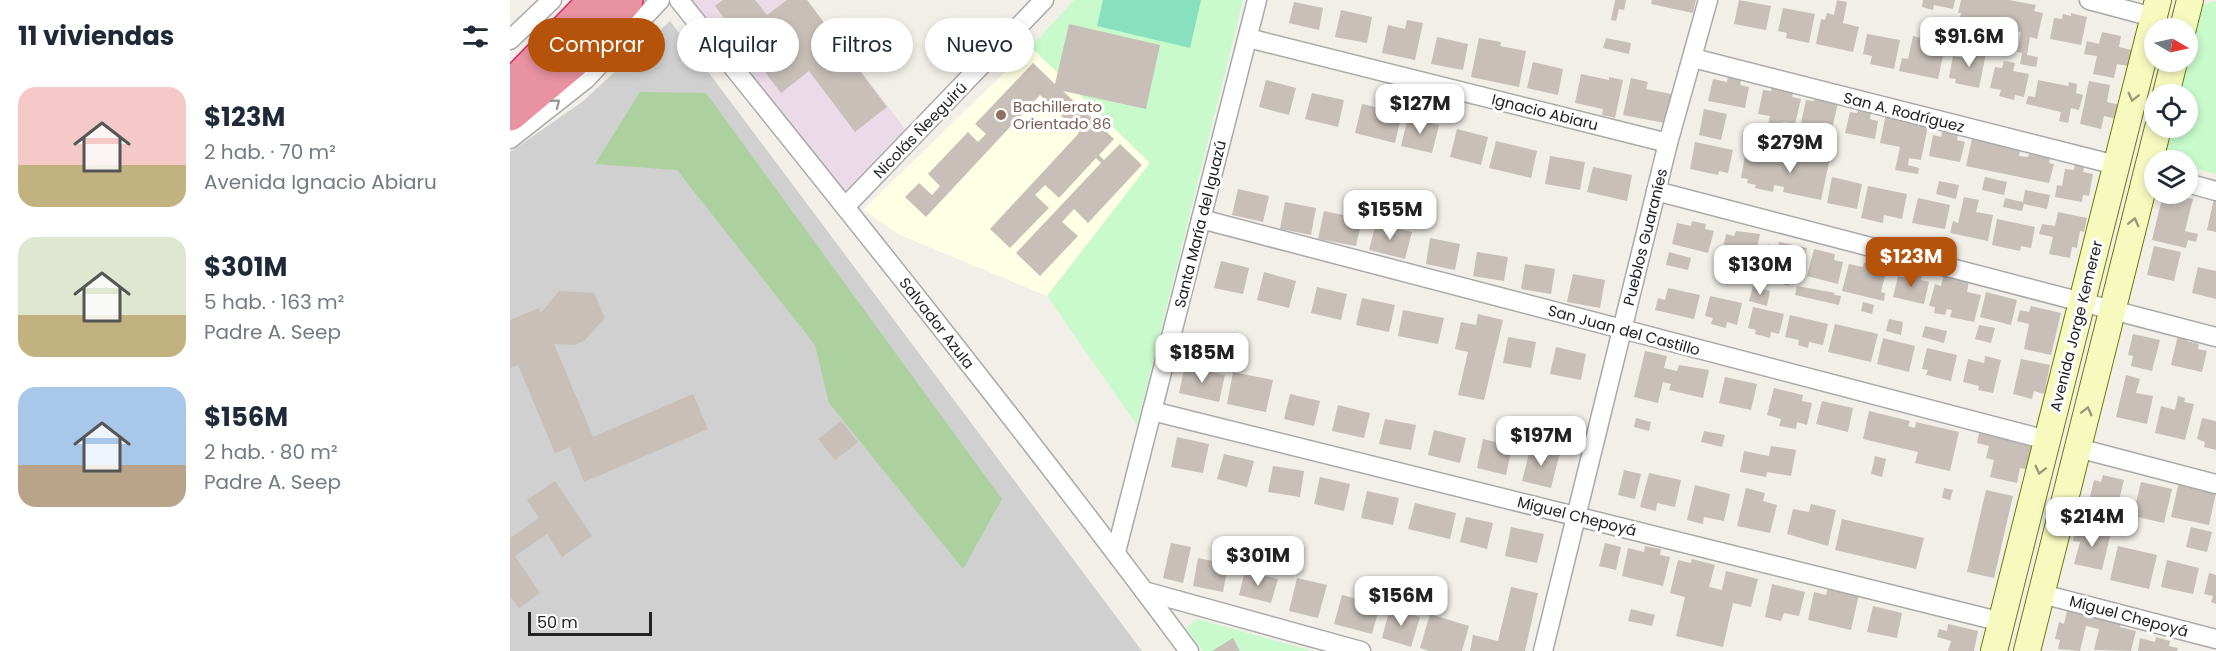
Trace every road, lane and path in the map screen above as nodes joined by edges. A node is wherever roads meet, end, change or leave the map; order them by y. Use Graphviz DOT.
graph roads {
  1 [pos="552,0"];
  2 [pos="596,0"];
  3 [pos="626,0"];
  4 [pos="660,0"];
  5 [pos="679,0"];
  6 [pos="1044,0"];
  7 [pos="1257,0"];
  8 [pos="1708,0"];
  9 [pos="2089,0"];
  10 [pos="2190,0"];
  11 [pos="2156,8"];
  12 [pos="2186,18"];
  13 [pos="1248,38"];
  14 [pos="510,40"];
  15 [pos="1693,58"];
  16 [pos="510,87"];
  17 [pos="510,114"];
  18 [pos="510,139"];
  19 [pos="1668,143"];
  20 [pos="2116,165"];
  21 [pos="2198,186"];
  22 [pos="1656,191"];
  23 [pos="2216,191"];
  24 [pos="2144,195"];
  25 [pos="845,207"];
  26 [pos="1201,219"];
  27 [pos="2082,302"];
  28 [pos="2112,310"];
  29 [pos="1622,329"];
  30 [pos="2216,337"];
  31 [pos="1152,411"];
  32 [pos="2047,440"];
  33 [pos="2078,448"];
  34 [pos="2216,484"];
  35 [pos="1576,515"];
  36 [pos="1116,552"];
  37 [pos="1144,591"];
  38 [pos="2042,594"];
  39 [pos="2002,622"];
  40 [pos="2216,639"];
  41 [pos="1189,651"];
  42 [pos="1361,651"];
  43 [pos="1543,651"];
  44 [pos="1994,651"];
  45 [pos="2027,651"];
  1 -- 14 [label="street"];
  2 -- 16 [label="highway"];
  3 -- 17 [label="highway"];
  18 -- 4 [label="street, one-way"];
  5 -- 25 [label="street, Salvador Azula"];
  6 -- 25 [label="street, Nicolás Ñeeguirú"];
  7 -- 13 [label="street, Santa María del Iguazú"];
  8 -- 15 [label="street, Pueblos Guaraníes"];
  9 -- 11 [label="street"];
  10 -- 12 [label="main road"];
  11 -- 20 [label="main road, Avenida Jorge Kemerer, one-way"];
  13 -- 19 [label="street, Ignacio Abiaru"];
  13 -- 26 [label="street, Santa María del Iguazú"];
  15 -- 19 [label="street, Pueblos Guaraníes"];
  15 -- 20 [label="street, San A. Rodríguez"];
  19 -- 22 [label="street, Pueblos Guaraníes"];
  20 -- 27 [label="main road, Avenida Jorge Kemerer"];
  21 -- 23 [label="street"];
  22 -- 27 [label="street"];
  22 -- 29 [label="street, Pueblos Guaraníes"];
  28 -- 24 [label="main road, Avenida Jorge Kemerer, one-way"];
  25 -- 36 [label="street, Salvador Azula"];
  26 -- 29 [label="street, San Juan del Castillo"];
  26 -- 31 [label="street, Santa María del Iguazú"];
  27 -- 28 [label="street"];
  27 -- 32 [label="main road, Avenida Jorge Kemerer"];
  28 -- 30 [label="street"];
  33 -- 28 [label="main road, Avenida Jorge Kemerer, one-way"];
  29 -- 32 [label="street, San Juan del Castillo"];
  29 -- 35 [label="street, Pueblos Guaraníes"];
  31 -- 35 [label="street, Miguel Chepoyá"];
  31 -- 36 [label="street, Santa María del Iguazú"];
  32 -- 39 [label="main road, Avenida Jorge Kemerer, one-way"];
  33 -- 34 [label="street"];
  33 -- 38 [label="main road, Avenida Jorge Kemerer"];
  35 -- 39 [label="street, Miguel Chepoyá"];
  35 -- 43 [label="street, Pueblos Guaraníes"];
  36 -- 37 [label="street, Salvador Azula"];
  37 -- 41 [label="street, Salvador Azula"];
  37 -- 42 [label="street"];
  38 -- 40 [label="street, Miguel Chepoyá"];
  38 -- 45 [label="main road, Avenida Jorge Kemerer"];
  39 -- 44 [label="main road, Avenida Jorge Kemerer"];
}
